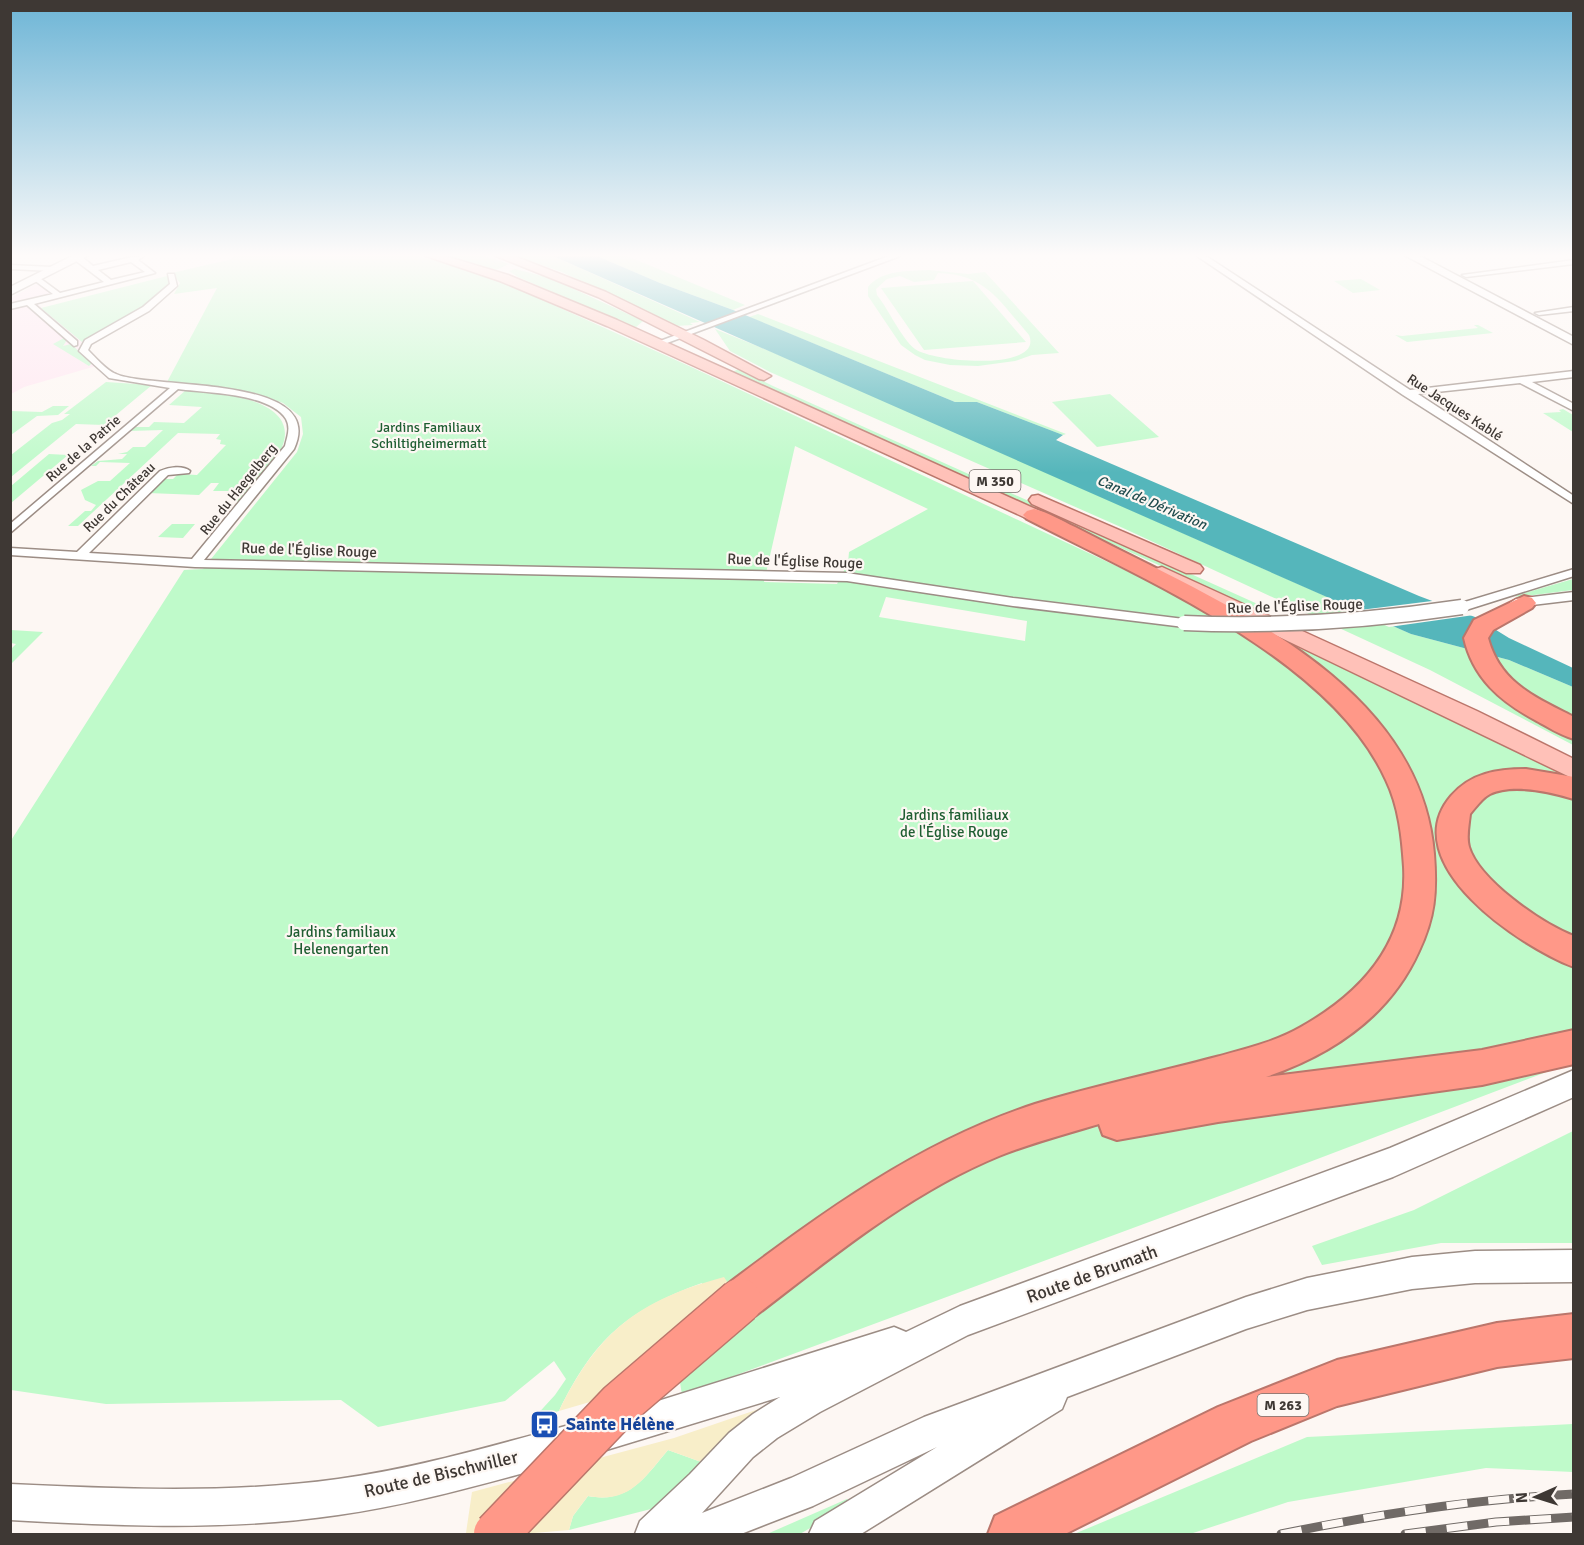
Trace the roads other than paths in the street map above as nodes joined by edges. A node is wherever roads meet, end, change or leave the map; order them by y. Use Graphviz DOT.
graph roads {
  1 [pos="57,328"];
  2 [pos="112,328"];
  3 [pos="620,328"];
  4 [pos="669,328"];
  5 [pos="698,328"];
  6 [pos="1308,328"];
  7 [pos="1547,328"];
  8 [pos="682,334"];
  9 [pos="1574,342"];
  10 [pos="74,343"];
  11 [pos="656,344"];
  12 [pos="1574,374"];
  13 [pos="1522,380"];
  14 [pos="170,387"];
  15 [pos="1406,393"];
  16 [pos="1574,408"];
  17 [pos="185,471"];
  18 [pos="1541,481"];
  19 [pos="1574,501"];
  20 [pos="1574,508"];
  21 [pos="1034,515"];
  22 [pos="10,530"];
  23 [pos="10,551"];
  24 [pos="78,557"];
  25 [pos="195,563"];
  26 [pos="1574,572"];
  27 [pos="1214,579"];
  28 [pos="1574,596"];
  29 [pos="1256,597"];
  30 [pos="1524,603"];
  31 [pos="1462,607"];
  32 [pos="1574,729"];
  33 [pos="1574,753"];
  34 [pos="1574,770"];
  35 [pos="1574,788"];
  36 [pos="1574,952"];
  37 [pos="1574,1047"];
  38 [pos="1574,1083"];
  39 [pos="1574,1266"];
  40 [pos="780,1271"];
  41 [pos="960,1322"];
  42 [pos="1574,1336"];
  43 [pos="1100,1367"];
  44 [pos="10,1502"];
  45 [pos="496,1534"];
  46 [pos="652,1534"];
  47 [pos="695,1534"];
  48 [pos="828,1534"];
  49 [pos="1013,1534"];
  1 -- 10 [label="street"];
  2 -- 14 [label="street, Rue du Haegelberg"];
  3 -- 11 [label="main road, M 350"];
  4 -- 8 [label="main road, M 350"];
  5 -- 8 [label="street"];
  6 -- 15 [label="street, Rue Jacques Kablé"];
  7 -- 9 [label="main road"];
  8 -- 11 [label="street"];
  8 -- 27 [label="main road, M 350"];
  11 -- 21 [label="main road, M 350"];
  12 -- 13 [label="street"];
  13 -- 15 [label="street"];
  13 -- 16 [label="street"];
  14 -- 22 [label="street, Rue de la Patrie"];
  14 -- 25 [label="street, Rue du Haegelberg"];
  15 -- 18 [label="street, Rue Jacques Kablé"];
  17 -- 24 [label="street, Rue du Château"];
  18 -- 19 [label="street, Rue Jacques Kablé"];
  18 -- 20 [label="street"];
  21 -- 34 [label="main road, M 350"];
  21 -- 40 [label="highway"];
  23 -- 24 [label="street"];
  24 -- 25 [label="street"];
  25 -- 31 [label="street, Rue de l'Église Rouge, bridge"];
  26 -- 31 [label="street, Rue de l'Église Rouge"];
  28 -- 30 [label="street, Rue de l'Église Rouge"];
  29 -- 33 [label="main road"];
  30 -- 31 [label="street, Rue de l'Église Rouge"];
  30 -- 32 [label="highway"];
  35 -- 36 [label="highway"];
  37 -- 40 [label="highway"];
  38 -- 41 [label="main road, Route de Brumath"];
  39 -- 43 [label="main road"];
  40 -- 45 [label="highway, bridge"];
  41 -- 44 [label="main road, Route de Bischwiller"];
  41 -- 46 [label="main road, Route de Brumath"];
  42 -- 49 [label="highway, M 263"];
  43 -- 47 [label="main road"];
  43 -- 48 [label="main road"];
}
